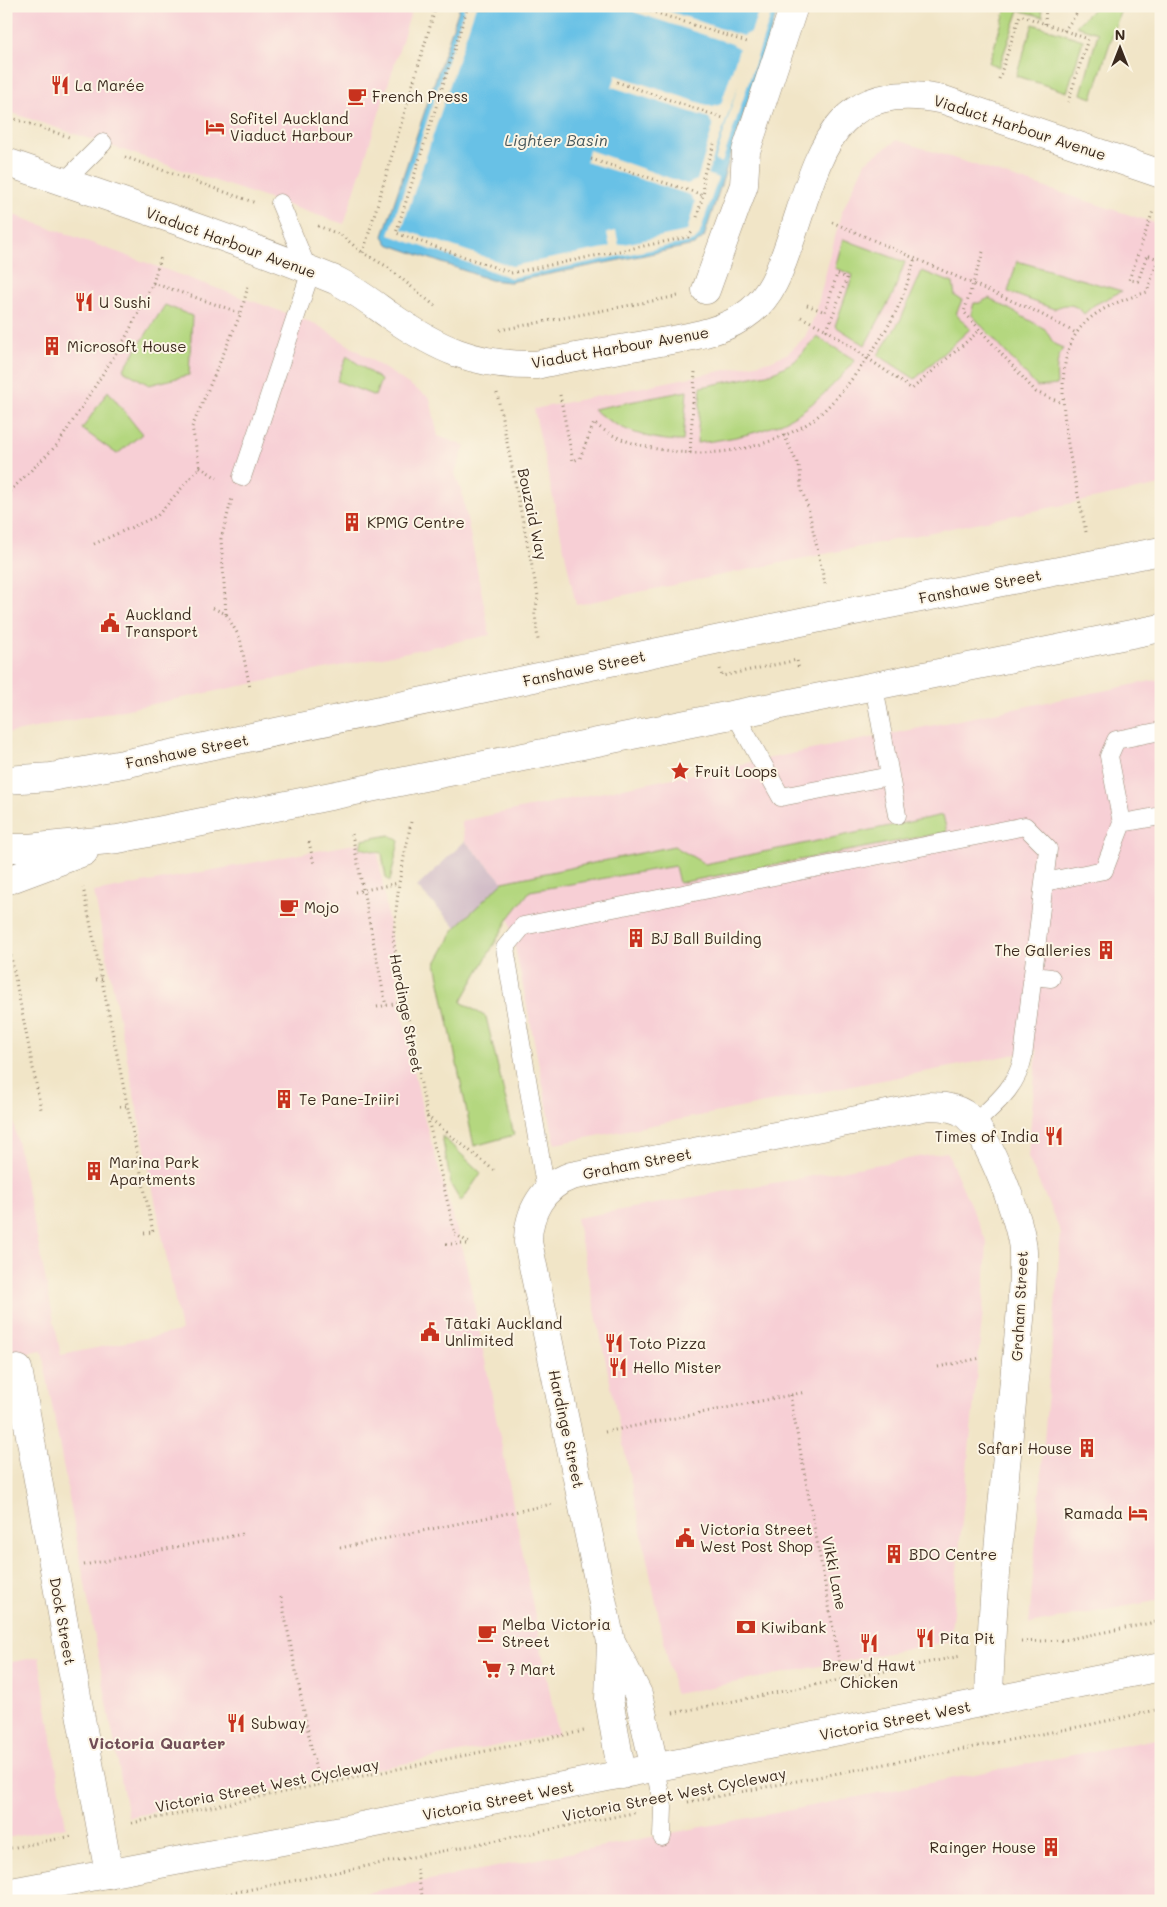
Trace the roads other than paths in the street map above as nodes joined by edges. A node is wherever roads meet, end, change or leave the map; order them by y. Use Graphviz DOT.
graph roads {
  1 [pos="794,6"];
  2 [pos="101,146"];
  3 [pos="6,162"];
  4 [pos="1161,174"];
  5 [pos="64,182"];
  6 [pos="282,208"];
  7 [pos="309,271"];
  8 [pos="706,290"];
  9 [pos="242,477"];
  10 [pos="1161,551"];
  11 [pos="1161,628"];
  12 [pos="874,686"];
  13 [pos="735,714"];
  14 [pos="1161,731"];
  15 [pos="890,776"];
  16 [pos="6,780"];
  17 [pos="897,815"];
  18 [pos="1161,816"];
  19 [pos="1122,824"];
  20 [pos="118,839"];
  21 [pos="6,848"];
  22 [pos="6,880"];
  23 [pos="1045,882"];
  24 [pos="974,1124"];
  25 [pos="546,1191"];
  26 [pos="18,1369"];
  27 [pos="611,1642"];
  28 [pos="1161,1667"];
  29 [pos="989,1701"];
  30 [pos="655,1769"];
  31 [pos="622,1775"];
  32 [pos="662,1837"];
  33 [pos="108,1874"];
  34 [pos="6,1893"];
  1 -- 8 [label="street"];
  2 -- 5 [label="lane"];
  3 -- 5 [label="street, Viaduct Harbour Avenue"];
  4 -- 7 [label="street, Viaduct Harbour Avenue"];
  5 -- 7 [label="street, Viaduct Harbour Avenue"];
  6 -- 7 [label="lane"];
  7 -- 9 [label="lane"];
  10 -- 16 [label="street, Fanshawe Street"];
  11 -- 12 [label="street"];
  12 -- 13 [label="street"];
  12 -- 15 [label="lane"];
  13 -- 15 [label="lane"];
  13 -- 20 [label="street"];
  14 -- 19 [label="lane"];
  15 -- 17 [label="lane"];
  18 -- 19 [label="lane"];
  19 -- 23 [label="lane"];
  20 -- 21 [label="street"];
  20 -- 22 [label="street"];
  23 -- 24 [label="lane"];
  23 -- 25 [label="lane"];
  24 -- 25 [label="street, Graham Street"];
  24 -- 29 [label="street, Graham Street"];
  25 -- 27 [label="street, Hardinge Street"];
  26 -- 33 [label="street, Dock Street"];
  27 -- 30 [label="street, Hardinge Street"];
  27 -- 31 [label="street, Hardinge Street"];
  28 -- 29 [label="street, Victoria Street West"];
  29 -- 30 [label="street, Victoria Street West"];
  30 -- 31 [label="street, Victoria Street West"];
  30 -- 32 [label="lane"];
  31 -- 33 [label="street, Victoria Street West"];
  33 -- 34 [label="street, Victoria Street West"];
}
